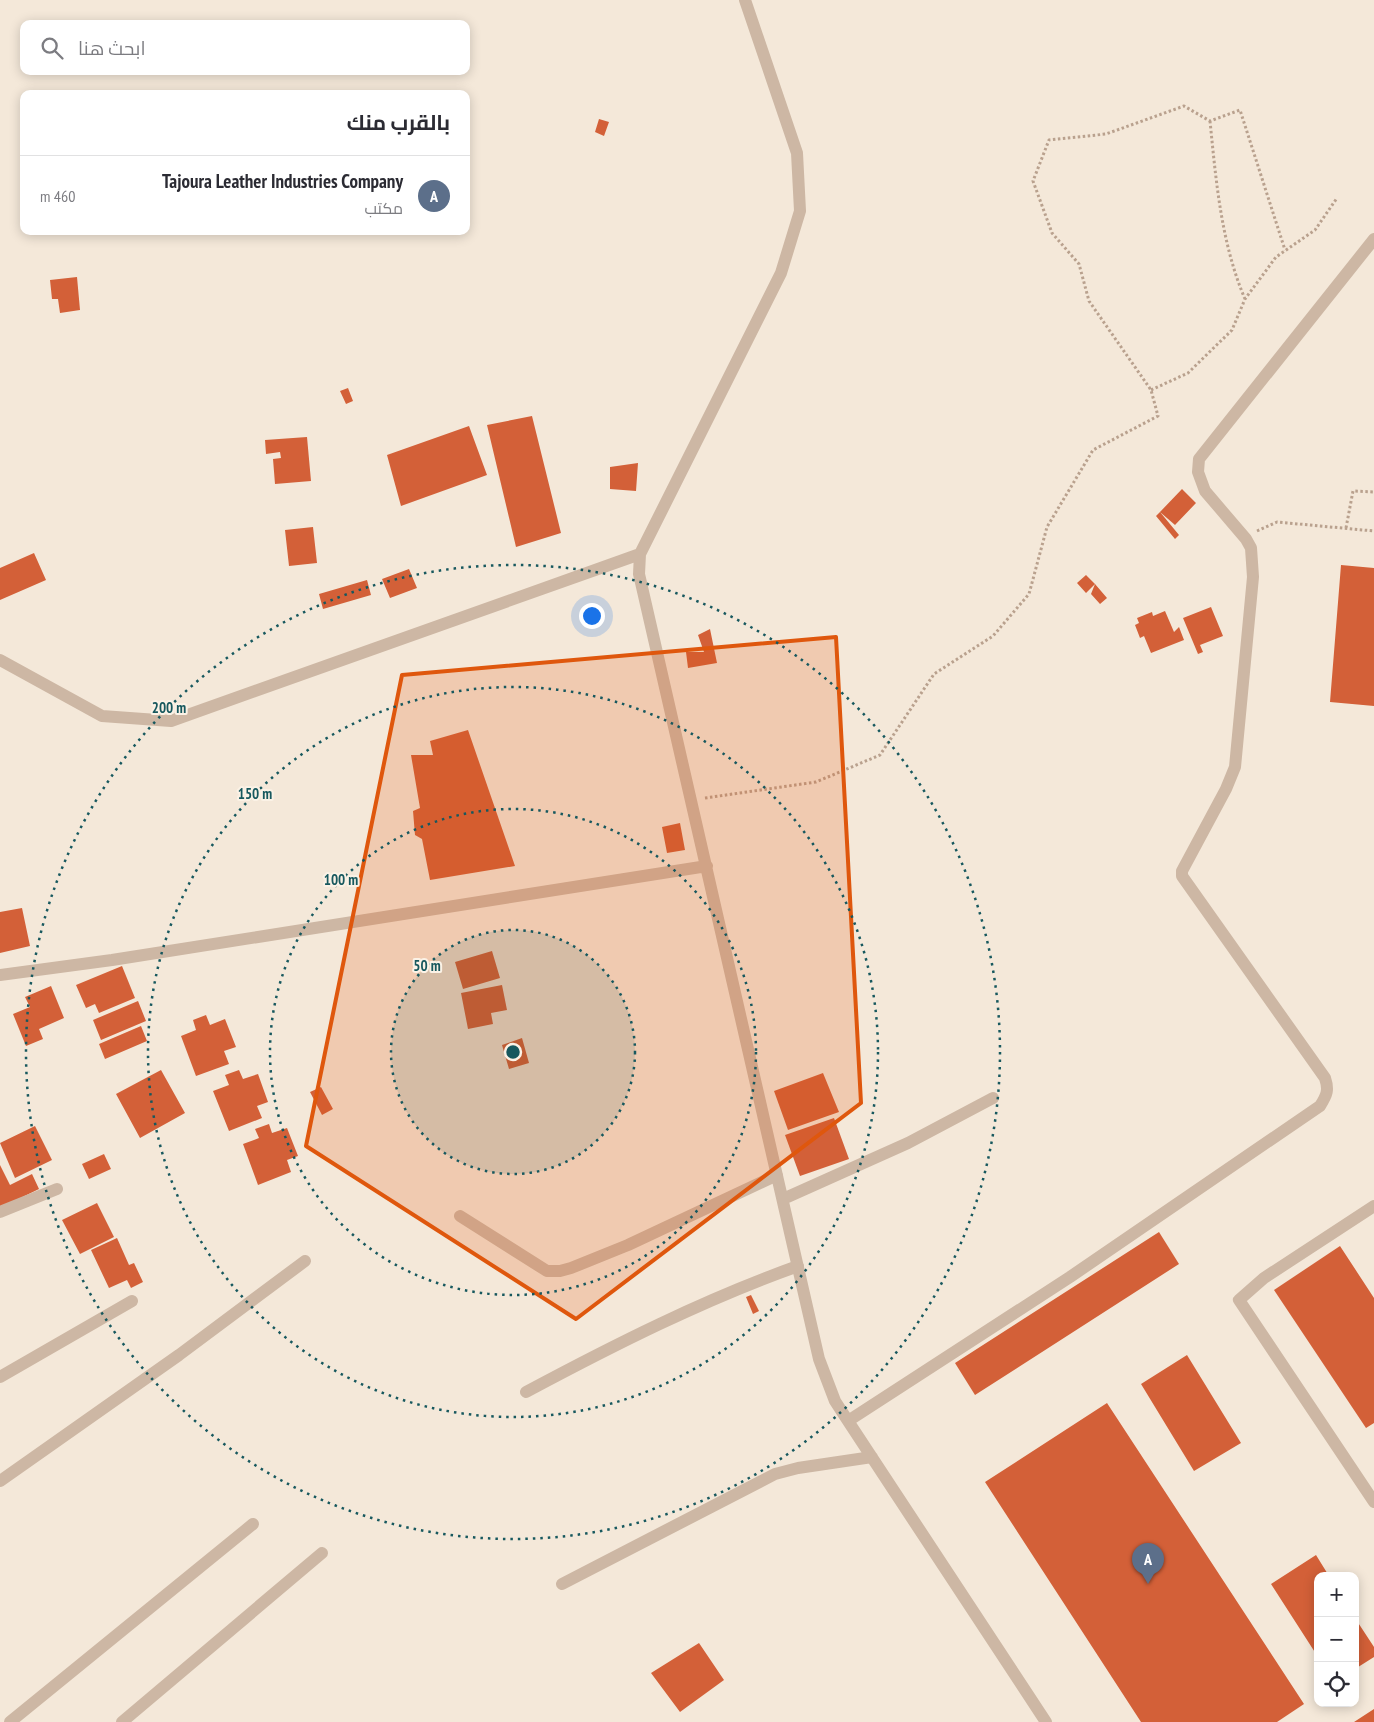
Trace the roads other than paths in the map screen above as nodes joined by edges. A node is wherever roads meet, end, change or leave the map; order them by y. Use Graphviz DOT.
graph roads {
  1 [pos="745,0"];
  2 [pos="1374,239"];
  3 [pos="640,554"];
  4 [pos="0,660"];
  5 [pos="707,866"];
  6 [pos="0,976"];
  7 [pos="993,1098"];
  8 [pos="777,1175"];
  9 [pos="58,1189"];
  10 [pos="783,1200"];
  11 [pos="1374,1206"];
  12 [pos="0,1212"];
  13 [pos="460,1216"];
  14 [pos="305,1261"];
  15 [pos="798,1266"];
  16 [pos="132,1301"];
  17 [pos="0,1377"];
  18 [pos="526,1392"];
  19 [pos="848,1421"];
  20 [pos="872,1457"];
  21 [pos="0,1480"];
  22 [pos="1374,1502"];
  23 [pos="253,1524"];
  24 [pos="322,1553"];
  25 [pos="562,1584"];
  26 [pos="10,1722"];
  27 [pos="122,1722"];
  28 [pos="1046,1722"];
  1 -- 3 [label="street"];
  2 -- 19 [label="street"];
  3 -- 4 [label="street"];
  3 -- 5 [label="street"];
  5 -- 6 [label="street"];
  5 -- 8 [label="street"];
  7 -- 10 [label="street"];
  8 -- 10 [label="street"];
  8 -- 13 [label="street"];
  9 -- 12 [label="street"];
  10 -- 15 [label="street"];
  11 -- 22 [label="street"];
  14 -- 21 [label="street"];
  15 -- 18 [label="street"];
  15 -- 19 [label="street"];
  16 -- 17 [label="street"];
  19 -- 20 [label="street"];
  20 -- 25 [label="street"];
  20 -- 28 [label="street"];
  23 -- 26 [label="street"];
  24 -- 27 [label="street"];
}
